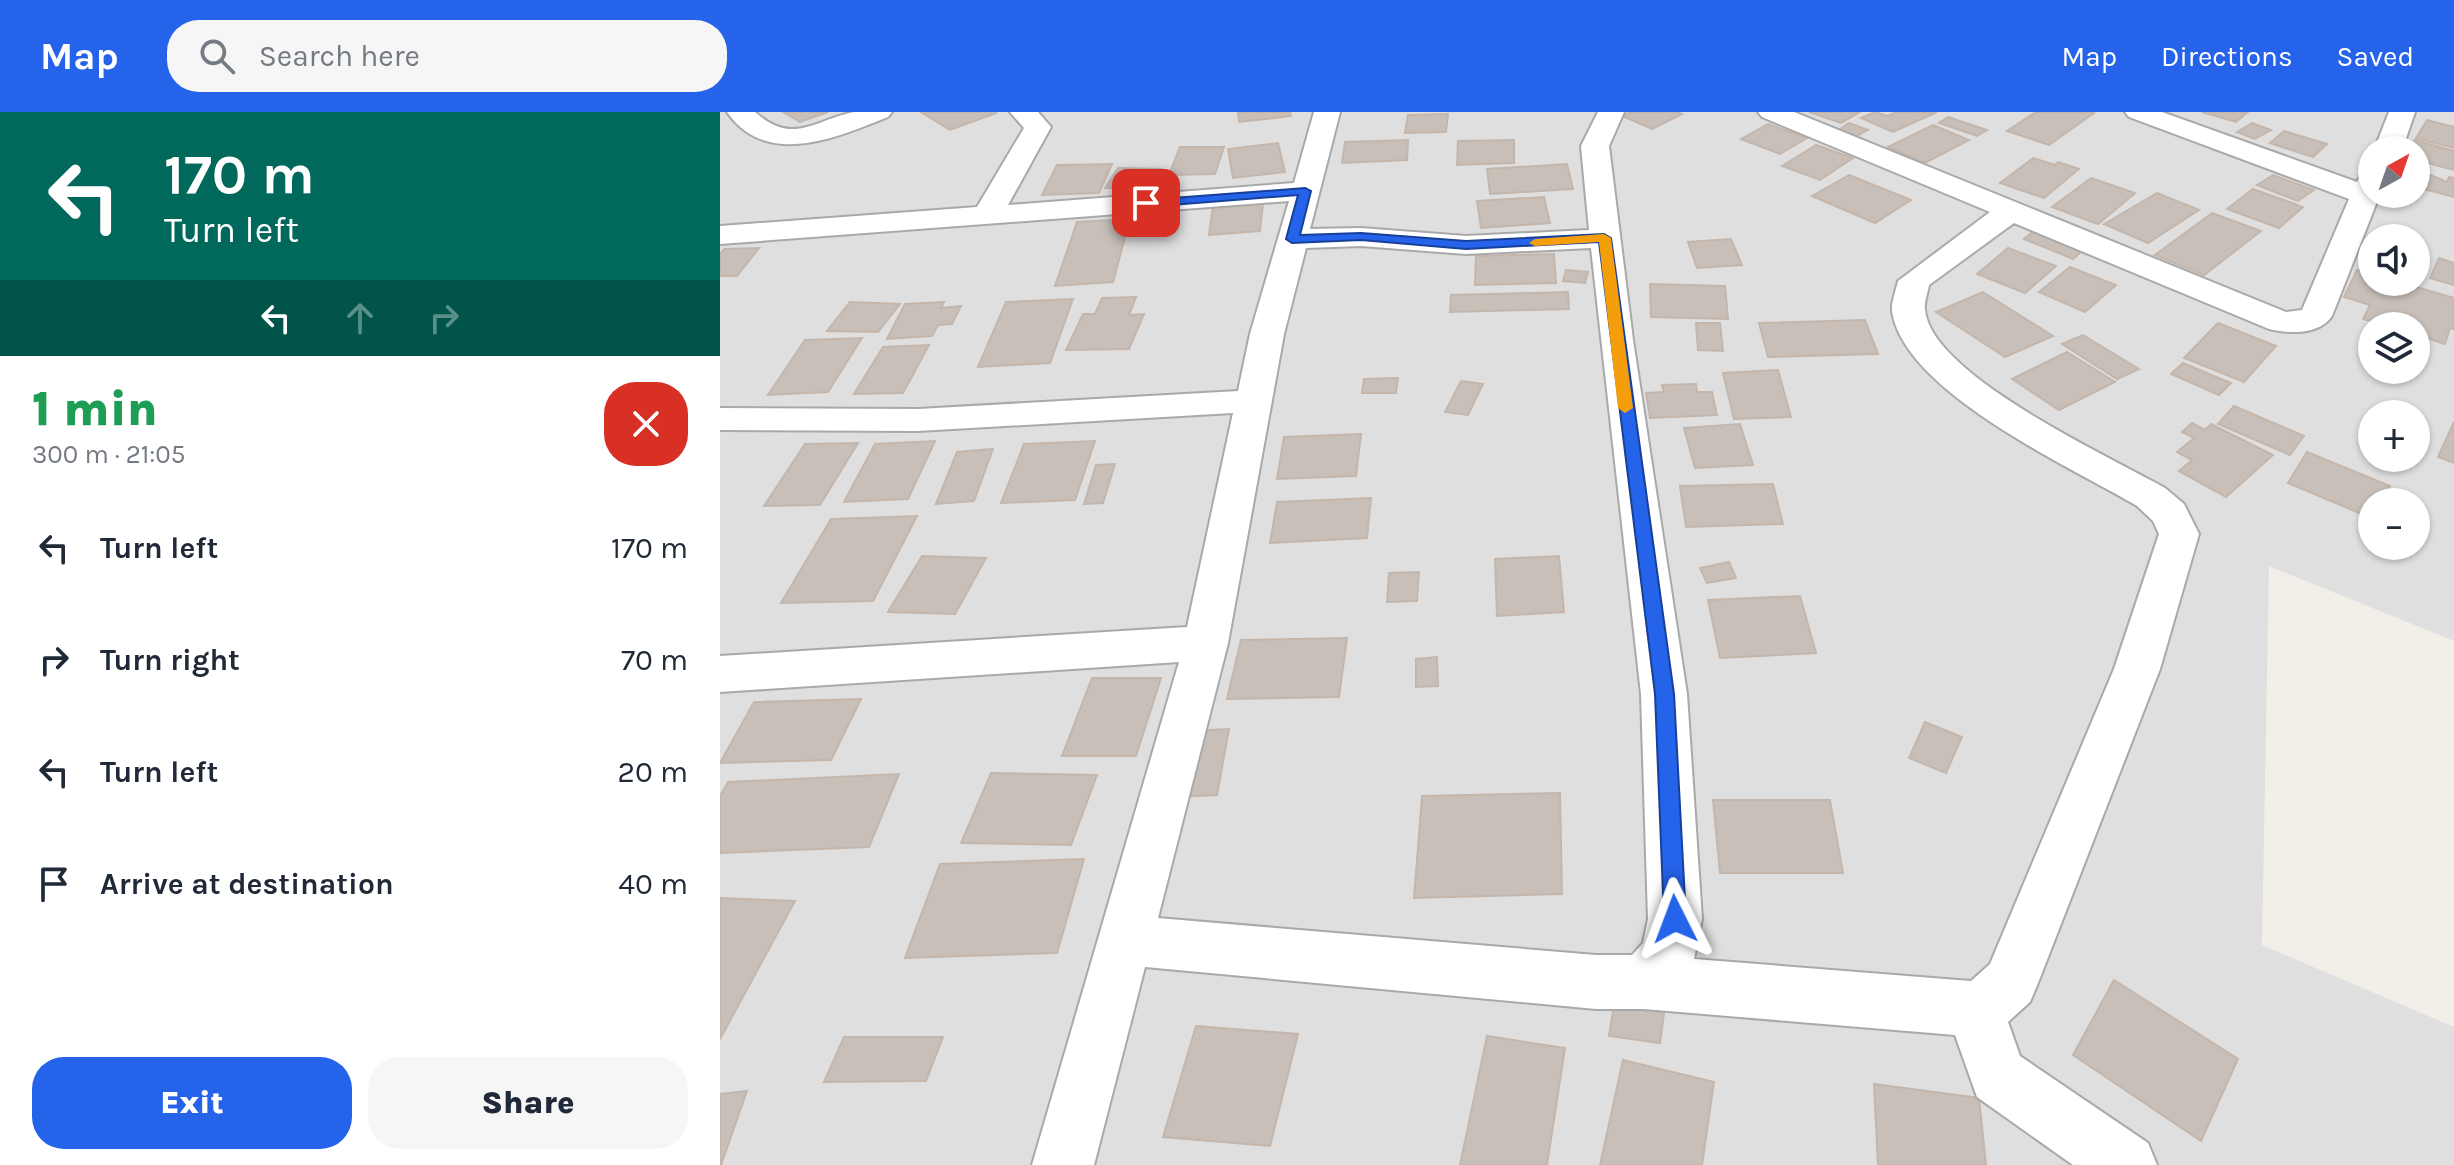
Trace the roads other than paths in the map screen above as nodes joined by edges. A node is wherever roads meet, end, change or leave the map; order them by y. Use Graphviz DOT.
graph roads {
  1 [pos="740,112"];
  2 [pos="879,112"];
  3 [pos="1023,112"];
  4 [pos="1327,112"];
  5 [pos="1611,112"];
  6 [pos="1771,112"];
  7 [pos="2138,112"];
  8 [pos="2402,112"];
  9 [pos="2393,136"];
  10 [pos="2358,184"];
  11 [pos="1305,191"];
  12 [pos="2360,208"];
  13 [pos="2012,210"];
  14 [pos="987,215"];
  15 [pos="720,235"];
  16 [pos="1604,238"];
  17 [pos="1292,239"];
  18 [pos="1254,401"];
  19 [pos="720,419"];
  20 [pos="1206,643"];
  21 [pos="727,686"];
  22 [pos="1124,940"];
  23 [pos="1644,982"];
  24 [pos="1975,1009"];
  25 [pos="1063,1165"];
  26 [pos="2126,1165"];
  1 -- 2 [label="street"];
  3 -- 14 [label="street"];
  4 -- 11 [label="street"];
  5 -- 16 [label="street"];
  6 -- 13 [label="street"];
  7 -- 10 [label="street"];
  8 -- 9 [label="street"];
  11 -- 14 [label="street"];
  11 -- 17 [label="street"];
  12 -- 13 [label="street"];
  13 -- 24 [label="street"];
  14 -- 15 [label="street"];
  16 -- 17 [label="street"];
  16 -- 23 [label="street"];
  17 -- 18 [label="street"];
  18 -- 19 [label="street"];
  18 -- 20 [label="street"];
  20 -- 21 [label="street"];
  20 -- 22 [label="street"];
  22 -- 23 [label="street"];
  22 -- 25 [label="street"];
  23 -- 24 [label="street"];
  24 -- 26 [label="street"];
}
